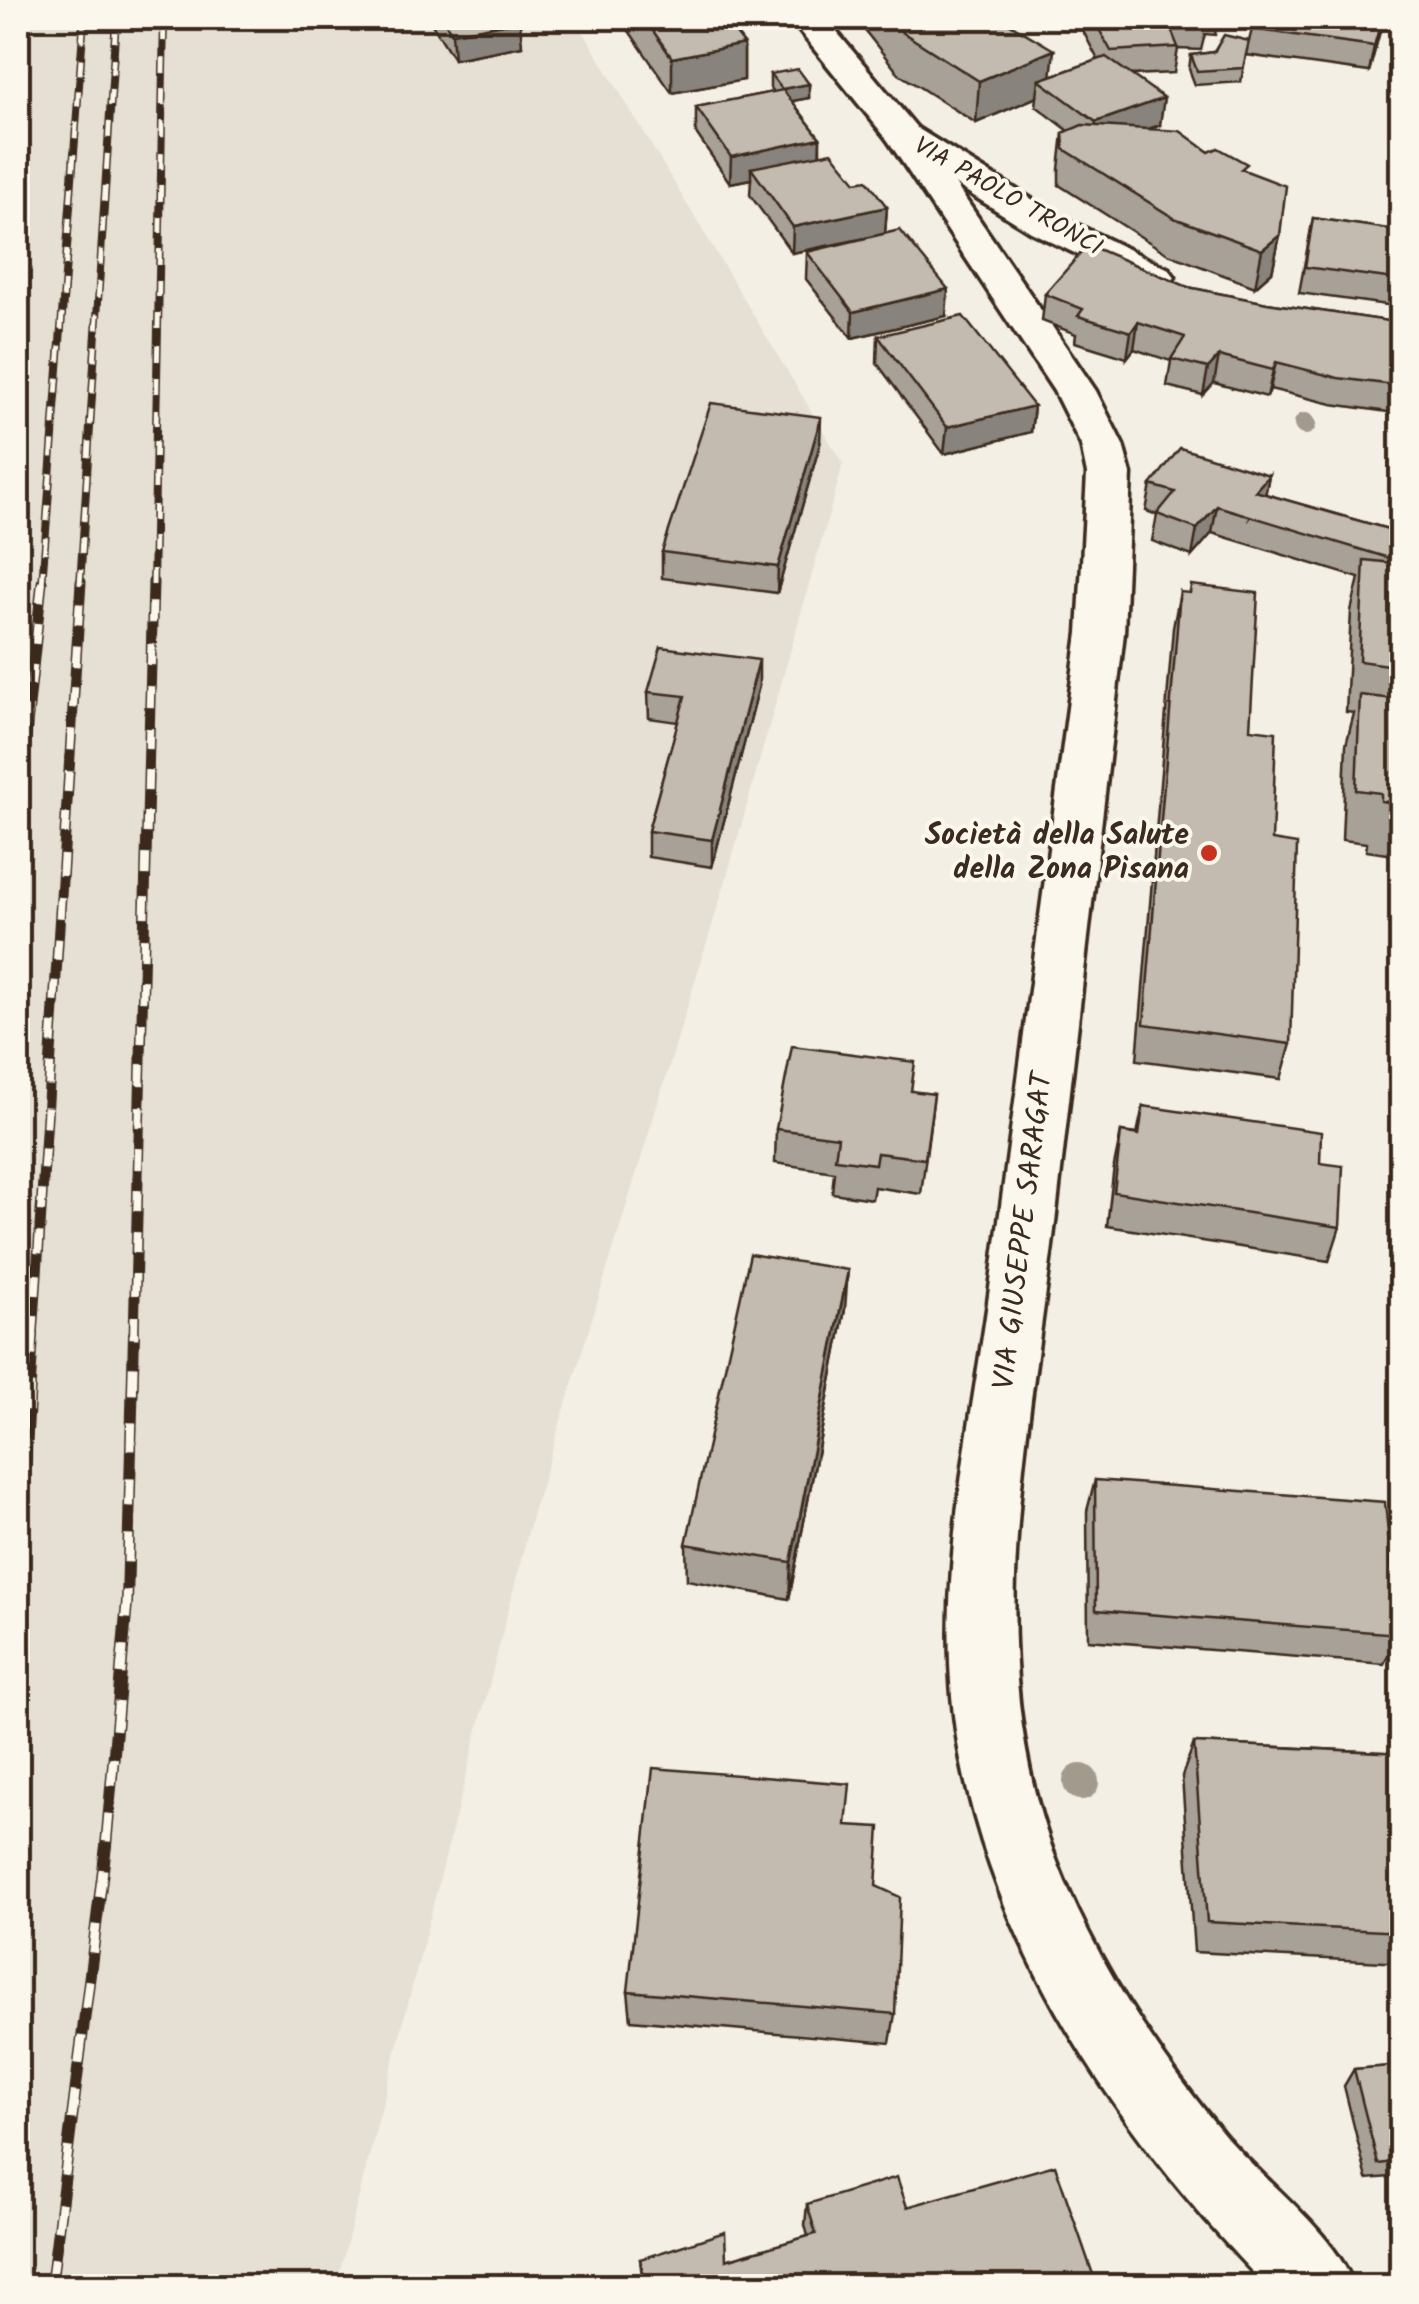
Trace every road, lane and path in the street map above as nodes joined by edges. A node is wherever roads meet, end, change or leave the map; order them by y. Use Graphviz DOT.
graph roads {
  1 [pos="808,18"];
  2 [pos="1376,18"];
  3 [pos="1402,21"];
  4 [pos="904,136"];
  5 [pos="1189,291"];
  6 [pos="1317,2286"];
  1 -- 4 [label="street"];
  2 -- 3 [label="lane"];
  4 -- 5 [label="street, VIA PAOLO TRONCI"];
  4 -- 6 [label="street, VIA GIUSEPPE SARAGAT"];
}
